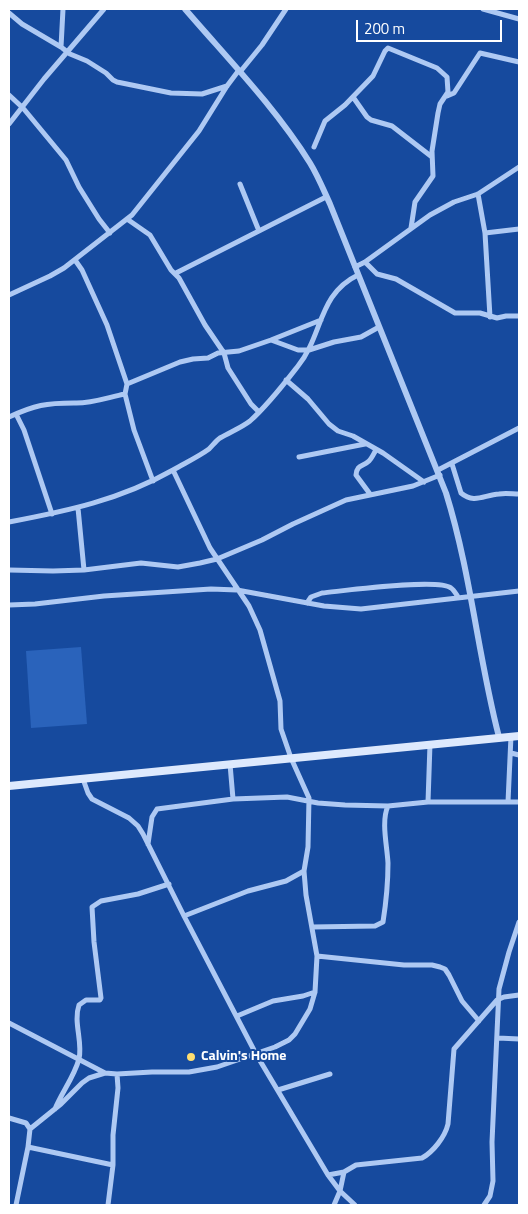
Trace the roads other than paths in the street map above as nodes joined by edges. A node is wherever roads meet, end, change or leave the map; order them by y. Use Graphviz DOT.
graph roads {
  1 [pos="63,9"];
  2 [pos="104,9"];
  3 [pos="185,9"];
  4 [pos="286,9"];
  5 [pos="483,9"];
  6 [pos="9,13"];
  7 [pos="519,19"];
  8 [pos="61,47"];
  9 [pos="68,52"];
  10 [pos="519,62"];
  11 [pos="240,71"];
  12 [pos="226,86"];
  13 [pos="9,95"];
  14 [pos="447,96"];
  15 [pos="353,97"];
  16 [pos="23,108"];
  17 [pos="9,124"];
  18 [pos="314,147"];
  19 [pos="432,157"];
  20 [pos="519,167"];
  21 [pos="240,184"];
  22 [pos="478,194"];
  23 [pos="326,197"];
  24 [pos="127,219"];
  25 [pos="411,228"];
  26 [pos="519,230"];
  27 [pos="259,231"];
  28 [pos="110,233"];
  29 [pos="485,233"];
  30 [pos="75,260"];
  31 [pos="365,262"];
  32 [pos="355,267"];
  33 [pos="176,274"];
  34 [pos="358,275"];
  35 [pos="9,294"];
  36 [pos="519,316"];
  37 [pos="490,317"];
  38 [pos="321,320"];
  39 [pos="379,327"];
  40 [pos="271,340"];
  41 [pos="309,350"];
  42 [pos="224,353"];
  43 [pos="286,380"];
  44 [pos="127,384"];
  45 [pos="125,394"];
  46 [pos="259,412"];
  47 [pos="16,414"];
  48 [pos="9,417"];
  49 [pos="519,428"];
  50 [pos="365,444"];
  51 [pos="376,450"];
  52 [pos="299,457"];
  53 [pos="452,464"];
  54 [pos="173,470"];
  55 [pos="439,473"];
  56 [pos="153,481"];
  57 [pos="424,482"];
  58 [pos="370,494"];
  59 [pos="519,494"];
  60 [pos="78,508"];
  61 [pos="52,514"];
  62 [pos="9,522"];
  63 [pos="217,559"];
  64 [pos="9,570"];
  65 [pos="84,570"];
  66 [pos="238,590"];
  67 [pos="519,591"];
  68 [pos="470,596"];
  69 [pos="458,597"];
  70 [pos="306,603"];
  71 [pos="9,605"];
  72 [pos="515,736"];
  73 [pos="499,737"];
  74 [pos="430,744"];
  75 [pos="511,753"];
  76 [pos="519,755"];
  77 [pos="291,758"];
  78 [pos="230,764"];
  79 [pos="83,779"];
  80 [pos="9,786"];
  81 [pos="233,799"];
  82 [pos="310,802"];
  83 [pos="428,802"];
  84 [pos="508,802"];
  85 [pos="519,802"];
  86 [pos="388,806"];
  87 [pos="148,844"];
  88 [pos="304,871"];
  89 [pos="169,884"];
  90 [pos="184,916"];
  91 [pos="519,922"];
  92 [pos="312,927"];
  93 [pos="317,956"];
  94 [pos="315,992"];
  95 [pos="519,995"];
  96 [pos="499,999"];
  97 [pos="237,1016"];
  98 [pos="479,1021"];
  99 [pos="9,1023"];
  100 [pos="498,1038"];
  101 [pos="519,1039"];
  102 [pos="256,1054"];
  103 [pos="79,1059"];
  104 [pos="105,1073"];
  105 [pos="117,1074"];
  106 [pos="330,1074"];
  107 [pos="278,1090"];
  108 [pos="56,1109"];
  109 [pos="9,1118"];
  110 [pos="30,1129"];
  111 [pos="28,1147"];
  112 [pos="113,1165"];
  113 [pos="344,1172"];
  114 [pos="328,1175"];
  115 [pos="340,1191"];
  116 [pos="16,1205"];
  117 [pos="108,1205"];
  118 [pos="334,1205"];
  119 [pos="355,1205"];
  120 [pos="484,1205"];
  1 -- 8 [label="street"];
  2 -- 9 [label="street"];
  3 -- 11 [label="street"];
  4 -- 11 [label="street"];
  5 -- 7 [label="street"];
  6 -- 8 [label="street"];
  8 -- 9 [label="street"];
  9 -- 12 [label="street"];
  9 -- 16 [label="street"];
  10 -- 14 [label="street"];
  11 -- 12 [label="street"];
  11 -- 23 [label="street"];
  12 -- 24 [label="street"];
  13 -- 16 [label="street"];
  14 -- 15 [label="street"];
  14 -- 19 [label="street"];
  15 -- 18 [label="street"];
  15 -- 19 [label="street"];
  16 -- 17 [label="street"];
  16 -- 28 [label="street"];
  19 -- 25 [label="street"];
  20 -- 22 [label="street"];
  21 -- 27 [label="street"];
  22 -- 25 [label="street"];
  22 -- 29 [label="street"];
  23 -- 27 [label="street"];
  23 -- 32 [label="street"];
  24 -- 28 [label="street"];
  24 -- 33 [label="street"];
  25 -- 31 [label="street"];
  26 -- 29 [label="street"];
  27 -- 33 [label="street"];
  28 -- 30 [label="street"];
  29 -- 37 [label="street"];
  30 -- 35 [label="street"];
  30 -- 44 [label="street"];
  31 -- 32 [label="street"];
  31 -- 37 [label="street"];
  32 -- 34 [label="street"];
  33 -- 42 [label="street"];
  34 -- 38 [label="street"];
  34 -- 39 [label="street"];
  36 -- 37 [label="street"];
  38 -- 40 [label="street"];
  38 -- 41 [label="street"];
  39 -- 41 [label="street"];
  39 -- 55 [label="street"];
  40 -- 41 [label="street"];
  40 -- 42 [label="street"];
  41 -- 43 [label="street"];
  42 -- 44 [label="street"];
  42 -- 46 [label="street"];
  43 -- 46 [label="street"];
  43 -- 50 [label="street"];
  44 -- 45 [label="street"];
  45 -- 47 [label="street"];
  45 -- 56 [label="street"];
  46 -- 54 [label="street"];
  47 -- 48 [label="street"];
  47 -- 61 [label="street"];
  49 -- 53 [label="street"];
  50 -- 51 [label="street"];
  50 -- 52 [label="street"];
  51 -- 57 [label="street"];
  51 -- 58 [label="street"];
  53 -- 55 [label="street"];
  53 -- 59 [label="street"];
  54 -- 56 [label="street"];
  54 -- 63 [label="street"];
  55 -- 57 [label="street"];
  55 -- 68 [label="street"];
  56 -- 60 [label="street"];
  57 -- 58 [label="street"];
  58 -- 63 [label="street"];
  60 -- 61 [label="street"];
  60 -- 65 [label="street"];
  61 -- 62 [label="street"];
  63 -- 65 [label="street"];
  63 -- 66 [label="street"];
  64 -- 65 [label="street"];
  66 -- 70 [label="street"];
  66 -- 71 [label="street"];
  66 -- 77 [label="street"];
  67 -- 68 [label="street"];
  68 -- 69 [label="street"];
  68 -- 73 [label="street"];
  69 -- 70 [label="street"];
  69 -- 70 [label="street"];
  72 -- 73 [label="main road"];
  72 -- 75 [label="street"];
  73 -- 74 [label="main road"];
  74 -- 77 [label="main road"];
  74 -- 83 [label="street"];
  75 -- 76 [label="street"];
  75 -- 84 [label="street"];
  77 -- 78 [label="main road"];
  77 -- 82 [label="street"];
  78 -- 79 [label="main road"];
  78 -- 81 [label="street"];
  79 -- 80 [label="main road"];
  79 -- 87 [label="street"];
  81 -- 82 [label="street"];
  81 -- 87 [label="street"];
  82 -- 86 [label="street"];
  82 -- 88 [label="street"];
  83 -- 84 [label="street"];
  83 -- 86 [label="street"];
  84 -- 85 [label="street"];
  86 -- 92 [label="street"];
  87 -- 89 [label="street"];
  88 -- 90 [label="street"];
  88 -- 92 [label="street"];
  89 -- 90 [label="street"];
  89 -- 103 [label="street"];
  90 -- 97 [label="street"];
  91 -- 96 [label="street"];
  92 -- 93 [label="street"];
  93 -- 94 [label="street"];
  93 -- 98 [label="street"];
  94 -- 97 [label="street"];
  94 -- 102 [label="street"];
  95 -- 96 [label="street"];
  96 -- 98 [label="street"];
  96 -- 100 [label="street"];
  97 -- 102 [label="street"];
  98 -- 113 [label="street"];
  99 -- 103 [label="street"];
  100 -- 101 [label="street"];
  100 -- 120 [label="street"];
  102 -- 105 [label="street"];
  102 -- 107 [label="street"];
  103 -- 104 [label="street"];
  103 -- 108 [label="street"];
  104 -- 105 [label="street"];
  104 -- 108 [label="street"];
  105 -- 112 [label="street"];
  106 -- 107 [label="street"];
  107 -- 114 [label="street"];
  108 -- 110 [label="street"];
  109 -- 110 [label="street"];
  110 -- 111 [label="street"];
  111 -- 112 [label="street"];
  111 -- 116 [label="street"];
  112 -- 117 [label="street"];
  113 -- 114 [label="street"];
  113 -- 115 [label="street"];
  114 -- 115 [label="street"];
  115 -- 118 [label="street"];
  115 -- 119 [label="street"];
}
